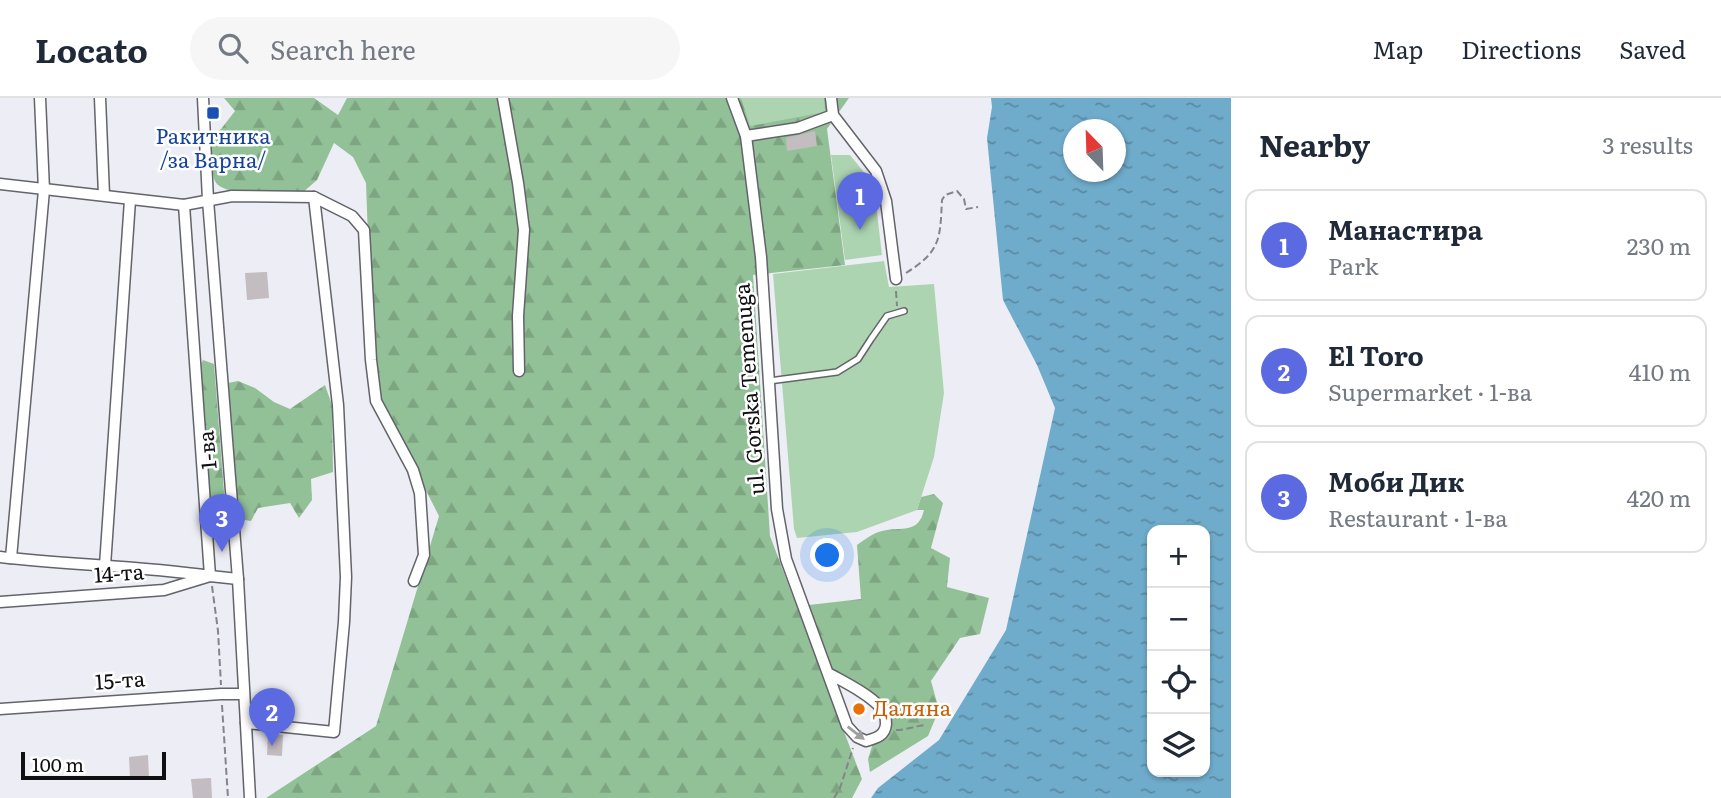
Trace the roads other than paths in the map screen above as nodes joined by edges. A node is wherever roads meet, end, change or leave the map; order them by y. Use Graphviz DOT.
graph roads {
  1 [pos="40,98"];
  2 [pos="100,98"];
  3 [pos="203,98"];
  4 [pos="503,98"];
  5 [pos="732,98"];
  6 [pos="831,98"];
  7 [pos="833,115"];
  8 [pos="746,136"];
  9 [pos="0,184"];
  10 [pos="44,190"];
  11 [pos="104,195"];
  12 [pos="314,197"];
  13 [pos="130,200"];
  14 [pos="208,200"];
  15 [pos="184,205"];
  16 [pos="896,279"];
  17 [pos="904,311"];
  18 [pos="519,371"];
  19 [pos="769,381"];
  20 [pos="5,557"];
  21 [pos="105,566"];
  22 [pos="164,569"];
  23 [pos="210,576"];
  24 [pos="238,579"];
  25 [pos="414,581"];
  26 [pos="164,590"];
  27 [pos="0,602"];
  28 [pos="828,673"];
  29 [pos="244,694"];
  30 [pos="0,709"];
  31 [pos="246,723"];
  32 [pos="250,798"];
  1 -- 10 [label="street"];
  2 -- 11 [label="street"];
  3 -- 14 [label="street, 1-ва"];
  4 -- 18 [label="street"];
  5 -- 8 [label="street, ul. Gorska Temenuga"];
  6 -- 7 [label="street"];
  7 -- 8 [label="street"];
  7 -- 16 [label="street"];
  8 -- 19 [label="street, ul. Gorska Temenuga"];
  9 -- 10 [label="street"];
  10 -- 11 [label="street"];
  10 -- 20 [label="street"];
  11 -- 13 [label="street"];
  12 -- 14 [label="street"];
  12 -- 25 [label="street"];
  12 -- 31 [label="street"];
  13 -- 15 [label="street"];
  13 -- 21 [label="street"];
  14 -- 15 [label="street"];
  14 -- 24 [label="street, 1-ва"];
  15 -- 23 [label="street"];
  17 -- 19 [label="lane"];
  19 -- 28 [label="street, ul. Gorska Temenuga"];
  20 -- 21 [label="street"];
  21 -- 22 [label="street"];
  22 -- 23 [label="street"];
  22 -- 26 [label="street"];
  23 -- 24 [label="street, 14-та"];
  23 -- 26 [label="street, 14-та"];
  24 -- 29 [label="street, 1-ва"];
  26 -- 27 [label="street, 14-та"];
  28 -- 28 [label="street, ul. Gorska Temenuga, one-way"];
  29 -- 30 [label="street, 15-та"];
  29 -- 31 [label="street, 1-ва"];
  31 -- 32 [label="street, 1-ва"];
}
